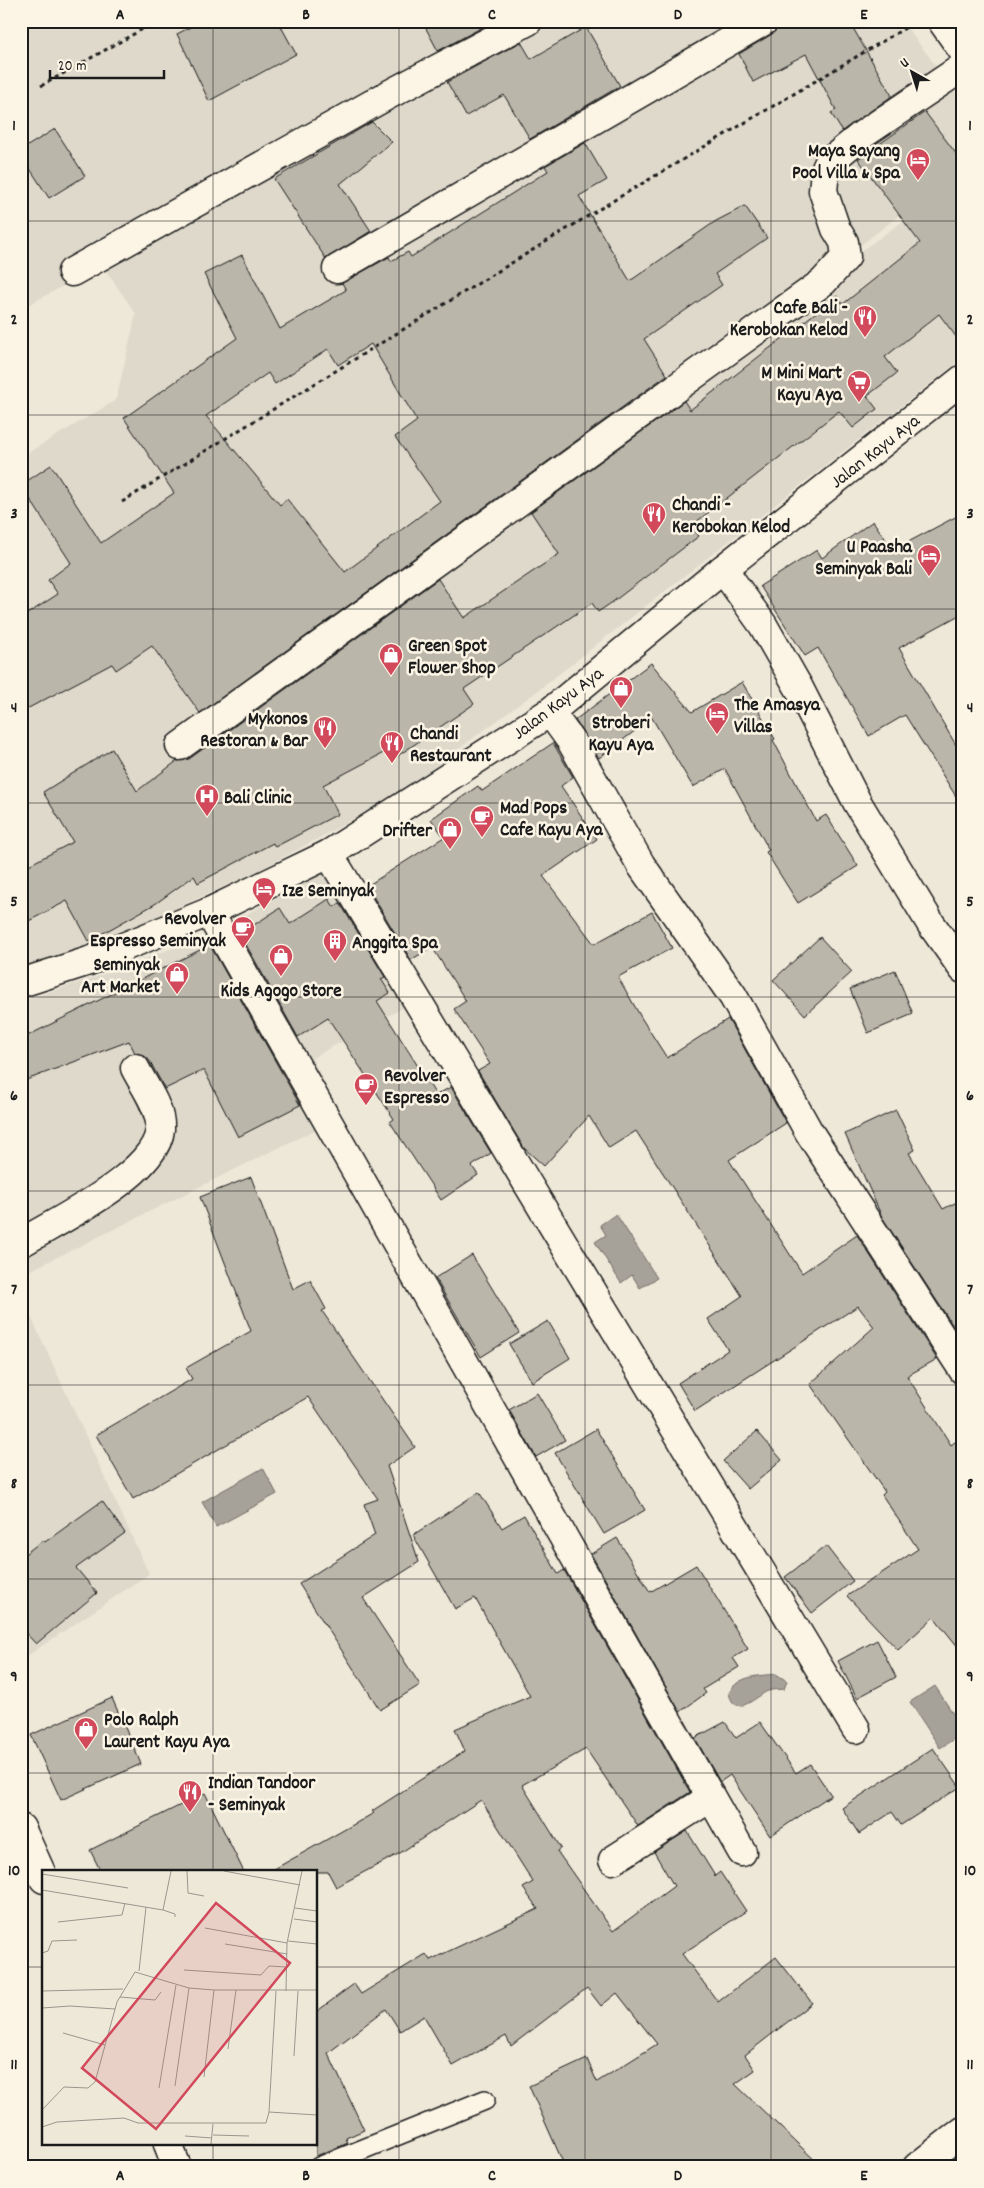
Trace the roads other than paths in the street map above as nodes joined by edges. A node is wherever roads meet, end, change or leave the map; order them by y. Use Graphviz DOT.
graph roads {
  1 [pos="528,21"];
  2 [pos="764,21"];
  3 [pos="942,21"];
  4 [pos="963,51"];
  5 [pos="963,67"];
  6 [pos="337,269"];
  7 [pos="72,272"];
  8 [pos="963,379"];
  9 [pos="723,569"];
  10 [pos="550,712"];
  11 [pos="180,746"];
  12 [pos="329,854"];
  13 [pos="209,912"];
  14 [pos="963,970"];
  15 [pos="21,983"];
  16 [pos="134,1068"];
  17 [pos="21,1243"];
  18 [pos="963,1370"];
  19 [pos="856,1729"];
  20 [pos="710,1798"];
  21 [pos="24,1845"];
  22 [pos="742,1852"];
  23 [pos="613,1860"];
  24 [pos="42,1876"];
  25 [pos="485,2100"];
  26 [pos="963,2131"];
  27 [pos="169,2146"];
  28 [pos="177,2167"];
  29 [pos="319,2167"];
  30 [pos="917,2167"];
  1 -- 7 [label="street"];
  2 -- 6 [label="street"];
  3 -- 4 [label="street"];
  5 -- 11 [label="street"];
  8 -- 9 [label="street, Jalan Kayu Aya"];
  9 -- 10 [label="street, Jalan Kayu Aya"];
  9 -- 14 [label="street"];
  10 -- 12 [label="street, Jalan Kayu Aya"];
  10 -- 18 [label="street"];
  12 -- 13 [label="street, Jalan Kayu Aya"];
  12 -- 19 [label="street"];
  13 -- 15 [label="street, Jalan Kayu Aya"];
  13 -- 20 [label="street"];
  16 -- 17 [label="street"];
  20 -- 22 [label="street"];
  20 -- 23 [label="street"];
  21 -- 24 [label="street"];
  25 -- 29 [label="lane"];
  26 -- 30 [label="street"];
  27 -- 28 [label="street"];
}
